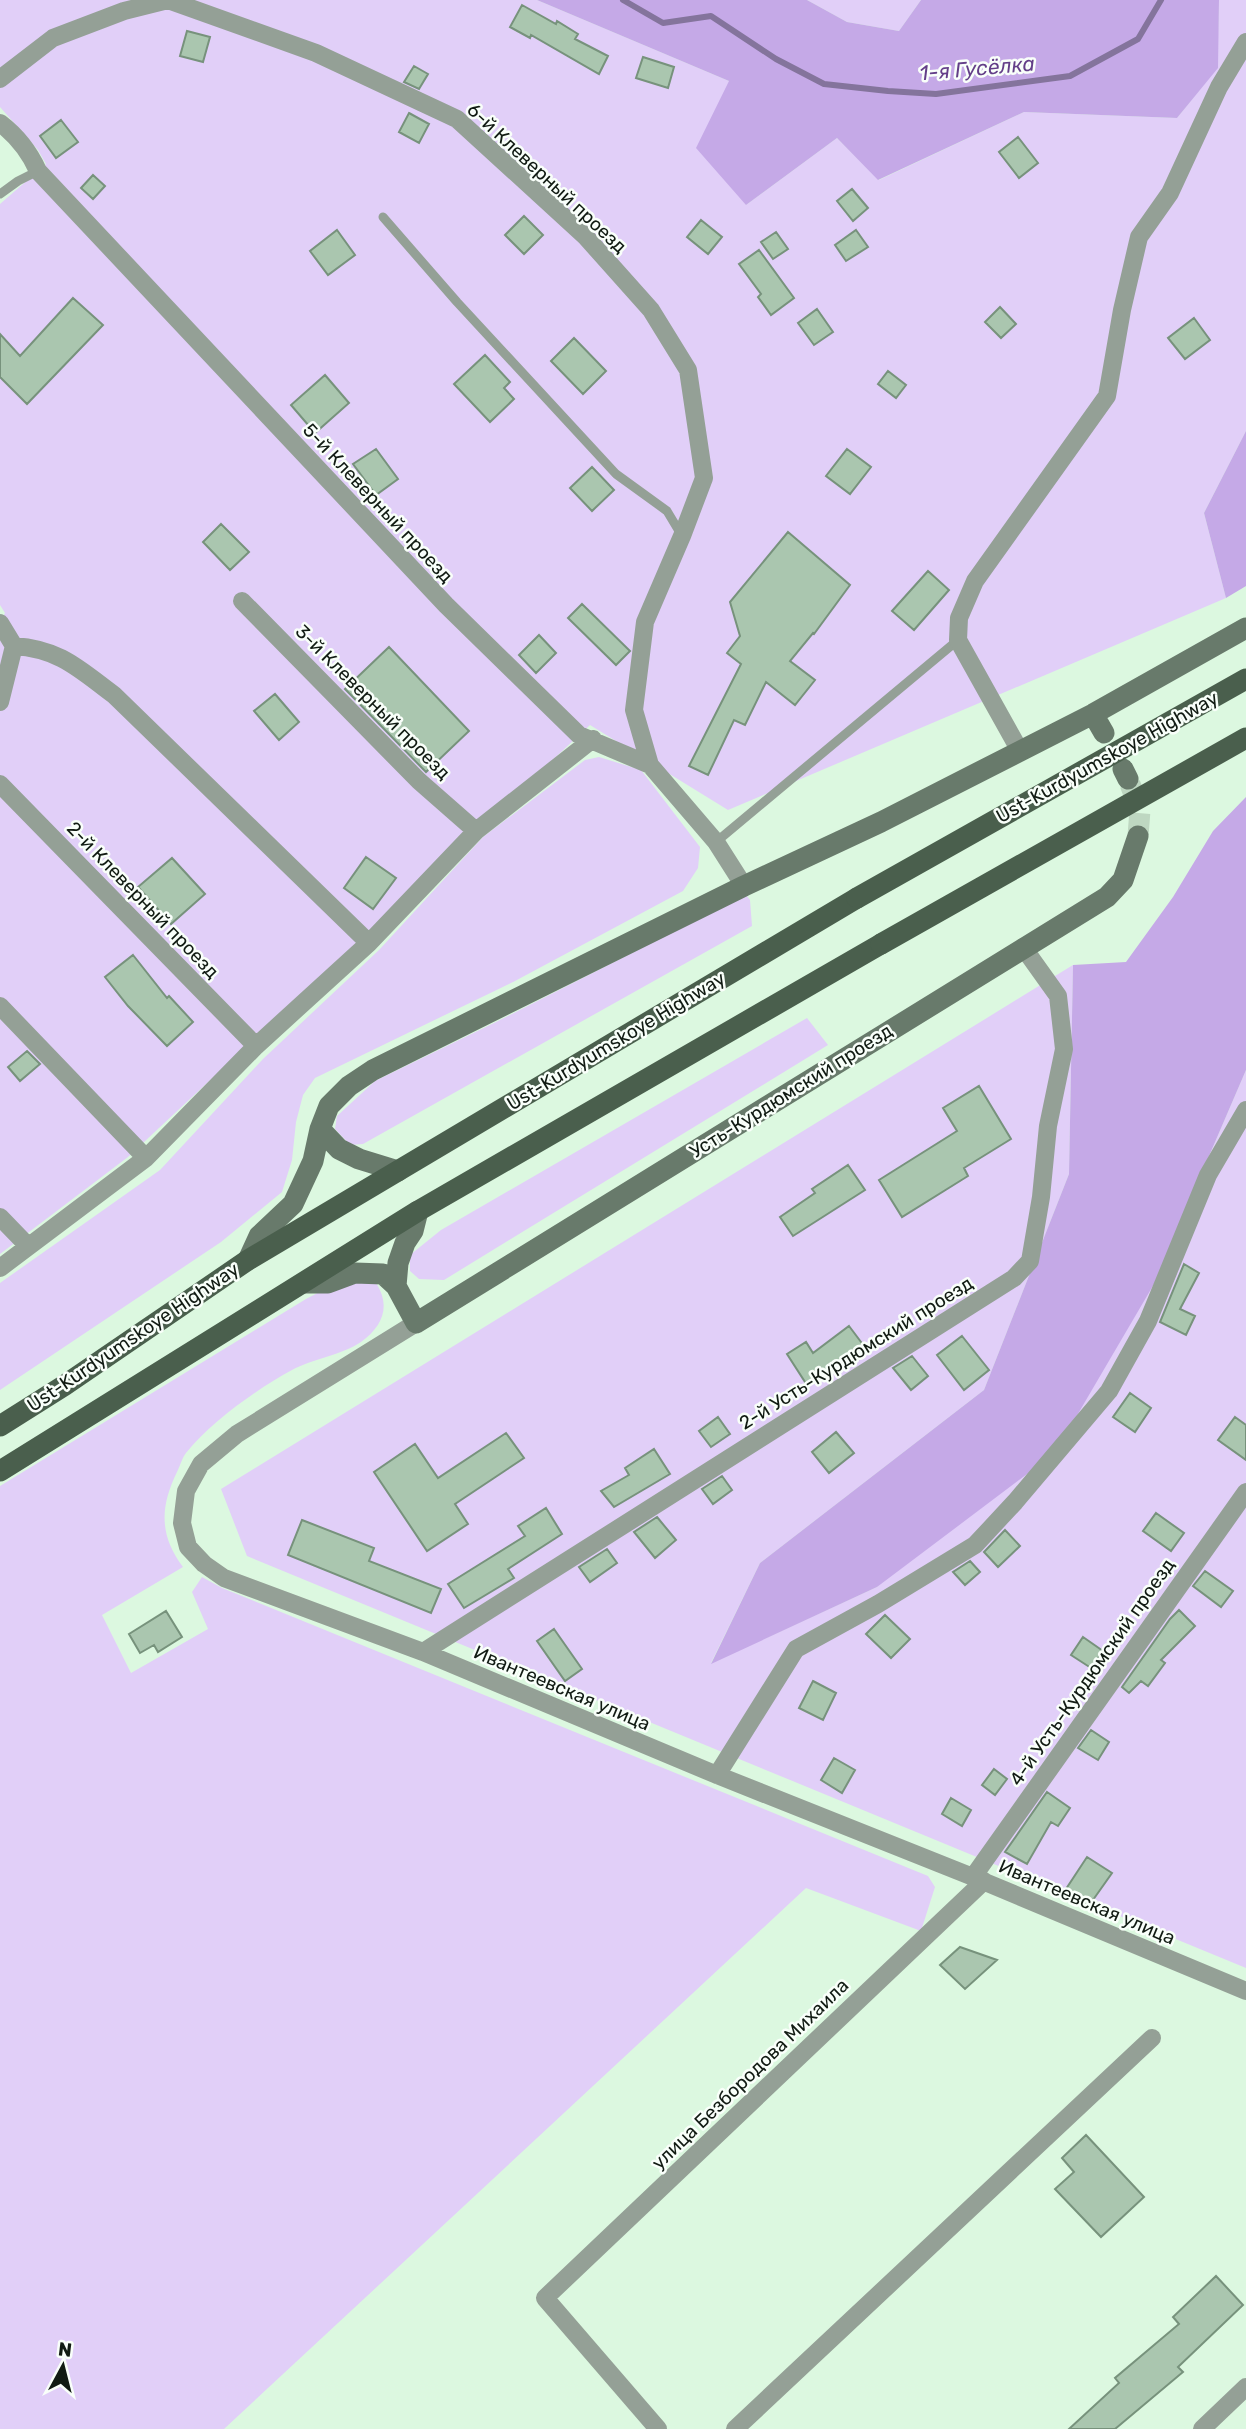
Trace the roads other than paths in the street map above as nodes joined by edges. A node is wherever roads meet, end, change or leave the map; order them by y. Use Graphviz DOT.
graph roads {
  1 [pos="1246,42"];
  2 [pos="0,79"];
  3 [pos="0,123"];
  4 [pos="38,171"];
  5 [pos="0,194"];
  6 [pos="383,217"];
  7 [pos="682,536"];
  8 [pos="242,601"];
  9 [pos="0,623"];
  10 [pos="1246,628"];
  11 [pos="958,640"];
  12 [pos="14,646"];
  13 [pos="1246,679"];
  14 [pos="0,702"];
  15 [pos="1093,714"];
  16 [pos="1104,733"];
  17 [pos="1246,738"];
  18 [pos="593,739"];
  19 [pos="1020,751"];
  20 [pos="650,765"];
  21 [pos="0,784"];
  22 [pos="476,831"];
  23 [pos="1138,836"];
  24 [pos="716,842"];
  25 [pos="744,886"];
  26 [pos="369,943"];
  27 [pos="1023,947"];
  28 [pos="0,1006"];
  29 [pos="256,1046"];
  30 [pos="1246,1110"];
  31 [pos="320,1129"];
  32 [pos="146,1158"];
  33 [pos="398,1171"];
  34 [pos="418,1211"];
  35 [pos="0,1217"];
  36 [pos="28,1246"];
  37 [pos="248,1260"];
  38 [pos="0,1268"];
  39 [pos="304,1283"];
  40 [pos="396,1286"];
  41 [pos="416,1323"];
  42 [pos="0,1426"];
  43 [pos="0,1471"];
  44 [pos="1246,1492"];
  45 [pos="423,1652"];
  46 [pos="717,1775"];
  47 [pos="978,1879"];
  48 [pos="1246,1991"];
  49 [pos="1152,2038"];
  50 [pos="1246,2387"];
  51 [pos="658,2429"];
  52 [pos="735,2429"];
  53 [pos="1202,2429"];
  1 -- 11 [label="street"];
  2 -- 7 [label="street, 6-й Клеверный проезд"];
  3 -- 4 [label="street, 5-й Клеверный проезд"];
  4 -- 5 [label="lane"];
  4 -- 18 [label="street, 5-й Клеверный проезд"];
  6 -- 7 [label="lane"];
  7 -- 20 [label="street, 6-й Клеверный проезд"];
  8 -- 22 [label="street, 3-й Клеверный проезд"];
  9 -- 12 [label="street"];
  10 -- 15 [label="street"];
  11 -- 19 [label="street"];
  11 -- 24 [label="lane"];
  12 -- 14 [label="street"];
  12 -- 26 [label="street"];
  13 -- 33 [label="main road, Ust-Kurdyumskoye Highway, bridge"];
  15 -- 16 [label="street"];
  15 -- 19 [label="street"];
  17 -- 34 [label="main road, Ust-Kurdyumskoye Highway, bridge"];
  18 -- 20 [label="street, 5-й Клеверный проезд"];
  18 -- 22 [label="street"];
  19 -- 25 [label="street"];
  20 -- 24 [label="street, 5-й Клеверный проезд"];
  21 -- 29 [label="street, 2-й Клеверный проезд"];
  22 -- 26 [label="street"];
  23 -- 27 [label="street, Усть-Курдюмский проезд"];
  24 -- 25 [label="street, 5-й Клеверный проезд"];
  25 -- 31 [label="street"];
  26 -- 29 [label="street"];
  27 -- 41 [label="street, Усть-Курдюмский проезд"];
  27 -- 45 [label="street, 2-й Усть-Курдюмский проезд"];
  28 -- 32 [label="street"];
  29 -- 32 [label="street"];
  30 -- 46 [label="street"];
  31 -- 33 [label="street"];
  31 -- 37 [label="street"];
  32 -- 36 [label="street"];
  33 -- 37 [label="main road, Ust-Kurdyumskoye Highway"];
  34 -- 39 [label="main road, Ust-Kurdyumskoye Highway"];
  34 -- 40 [label="street"];
  35 -- 36 [label="street"];
  36 -- 38 [label="street"];
  37 -- 42 [label="main road, Ust-Kurdyumskoye Highway"];
  39 -- 40 [label="street"];
  39 -- 43 [label="main road, Ust-Kurdyumskoye Highway"];
  40 -- 41 [label="street"];
  41 -- 45 [label="street, Ивантеевская улица"];
  44 -- 47 [label="street, 4-й Усть-Курдюмский проезд"];
  45 -- 46 [label="street, Ивантеевская улица"];
  46 -- 47 [label="street, Ивантеевская улица"];
  47 -- 48 [label="street, Ивантеевская улица"];
  47 -- 51 [label="street, улица Безбородова Михаила"];
  49 -- 52 [label="street"];
  50 -- 53 [label="street"];
}
